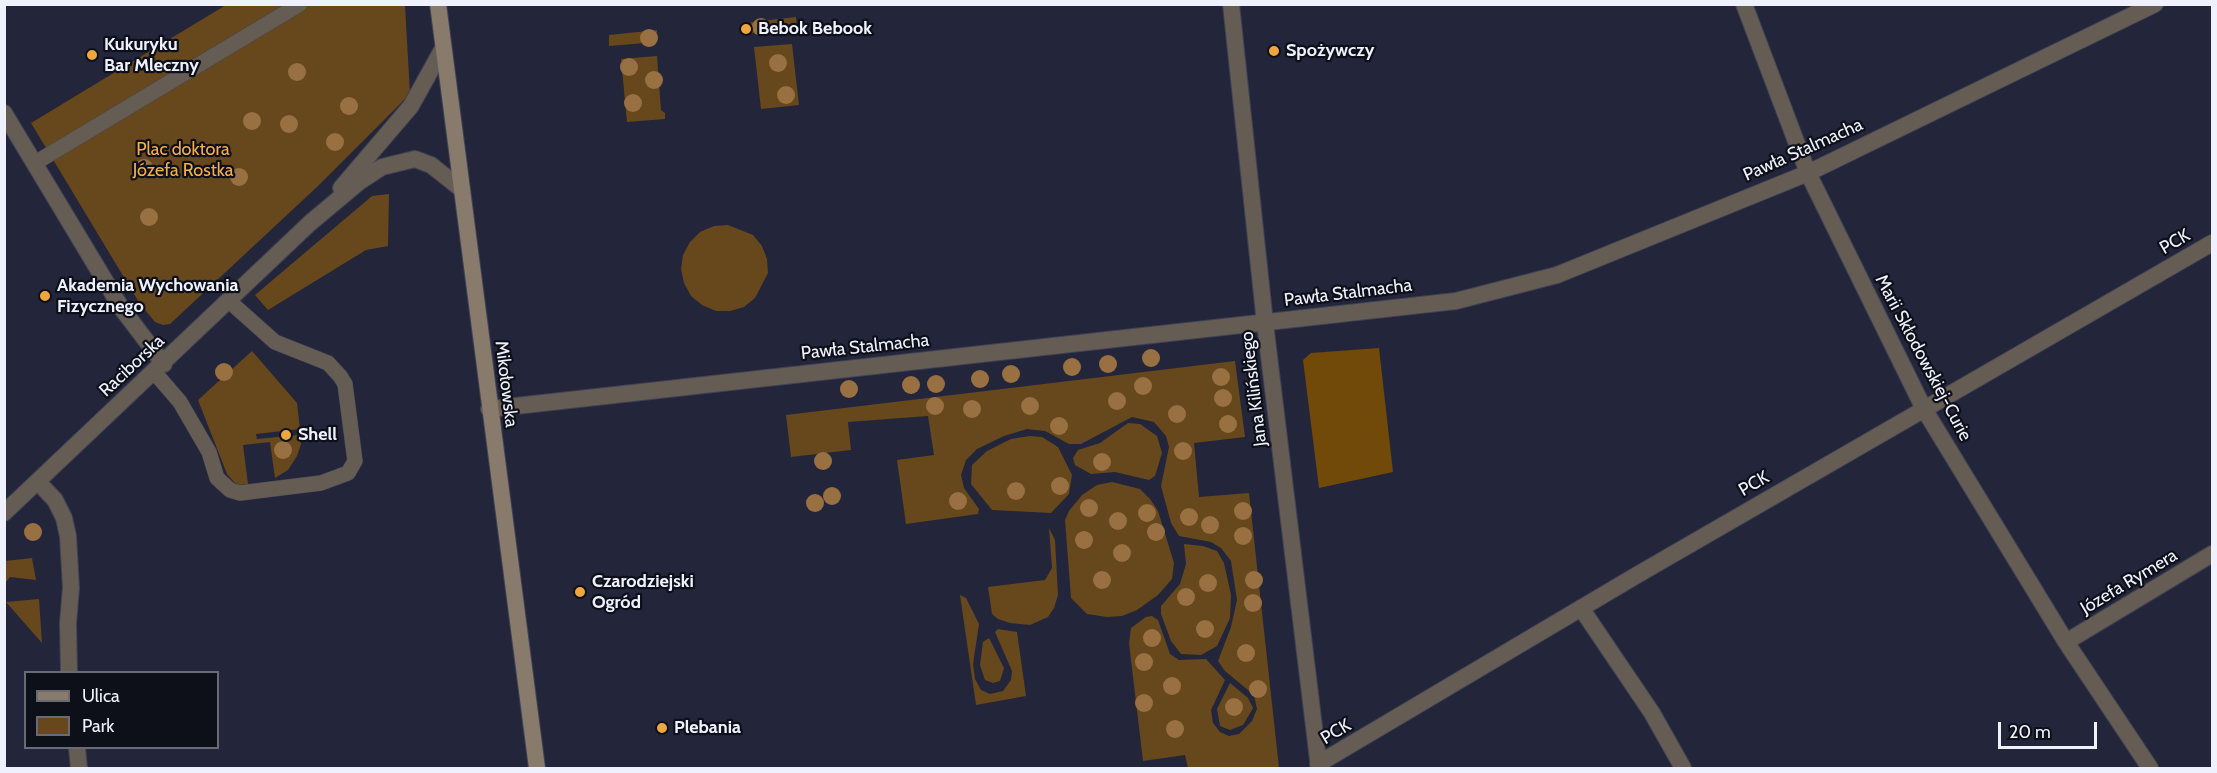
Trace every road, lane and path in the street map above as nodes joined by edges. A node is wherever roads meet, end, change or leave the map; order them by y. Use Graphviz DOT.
graph roads {
  1 [pos="300,4"];
  2 [pos="438,4"];
  3 [pos="1231,4"];
  4 [pos="1744,4"];
  5 [pos="2155,4"];
  6 [pos="442,50"];
  7 [pos="4,113"];
  8 [pos="35,163"];
  9 [pos="1808,173"];
  10 [pos="460,188"];
  11 [pos="310,223"];
  12 [pos="2212,243"];
  13 [pos="229,301"];
  14 [pos="1265,323"];
  15 [pos="159,368"];
  16 [pos="1924,409"];
  17 [pos="489,410"];
  18 [pos="38,482"];
  19 [pos="4,513"];
  20 [pos="2212,554"];
  21 [pos="1581,608"];
  22 [pos="2066,642"];
  23 [pos="69,671"];
  24 [pos="77,749"];
  25 [pos="1319,766"];
  26 [pos="79,768"];
  27 [pos="537,768"];
  28 [pos="1683,768"];
  29 [pos="2150,768"];
  1 -- 8 [label="lane"];
  2 -- 6 [label="main road, Mikołowska"];
  3 -- 14 [label="street, Jana Kilińskiego"];
  4 -- 9 [label="street, Marii Skłodowskiej-Curie"];
  5 -- 9 [label="street, Pawła Stalmacha"];
  6 -- 10 [label="main road, Mikołowska"];
  6 -- 11 [label="street, Raciborska"];
  7 -- 8 [label="street"];
  8 -- 15 [label="street"];
  9 -- 14 [label="street, Pawła Stalmacha"];
  9 -- 16 [label="street, Marii Skłodowskiej-Curie"];
  10 -- 11 [label="street, Raciborska"];
  10 -- 17 [label="main road, Mikołowska"];
  11 -- 13 [label="street, Raciborska"];
  12 -- 16 [label="street, PCK"];
  13 -- 15 [label="street, Raciborska"];
  13 -- 15 [label="lane"];
  14 -- 17 [label="street, Pawła Stalmacha"];
  14 -- 25 [label="street, Jana Kilińskiego"];
  15 -- 18 [label="street, Raciborska"];
  16 -- 21 [label="street, PCK"];
  16 -- 22 [label="street, Marii Skłodowskiej-Curie"];
  17 -- 27 [label="main road, Mikołowska"];
  18 -- 19 [label="street, Raciborska"];
  18 -- 23 [label="street"];
  20 -- 22 [label="street, Józefa Rymera"];
  21 -- 25 [label="street, PCK"];
  21 -- 28 [label="street"];
  22 -- 29 [label="street, Marii Skłodowskiej-Curie"];
  24 -- 26 [label="street"];
}
